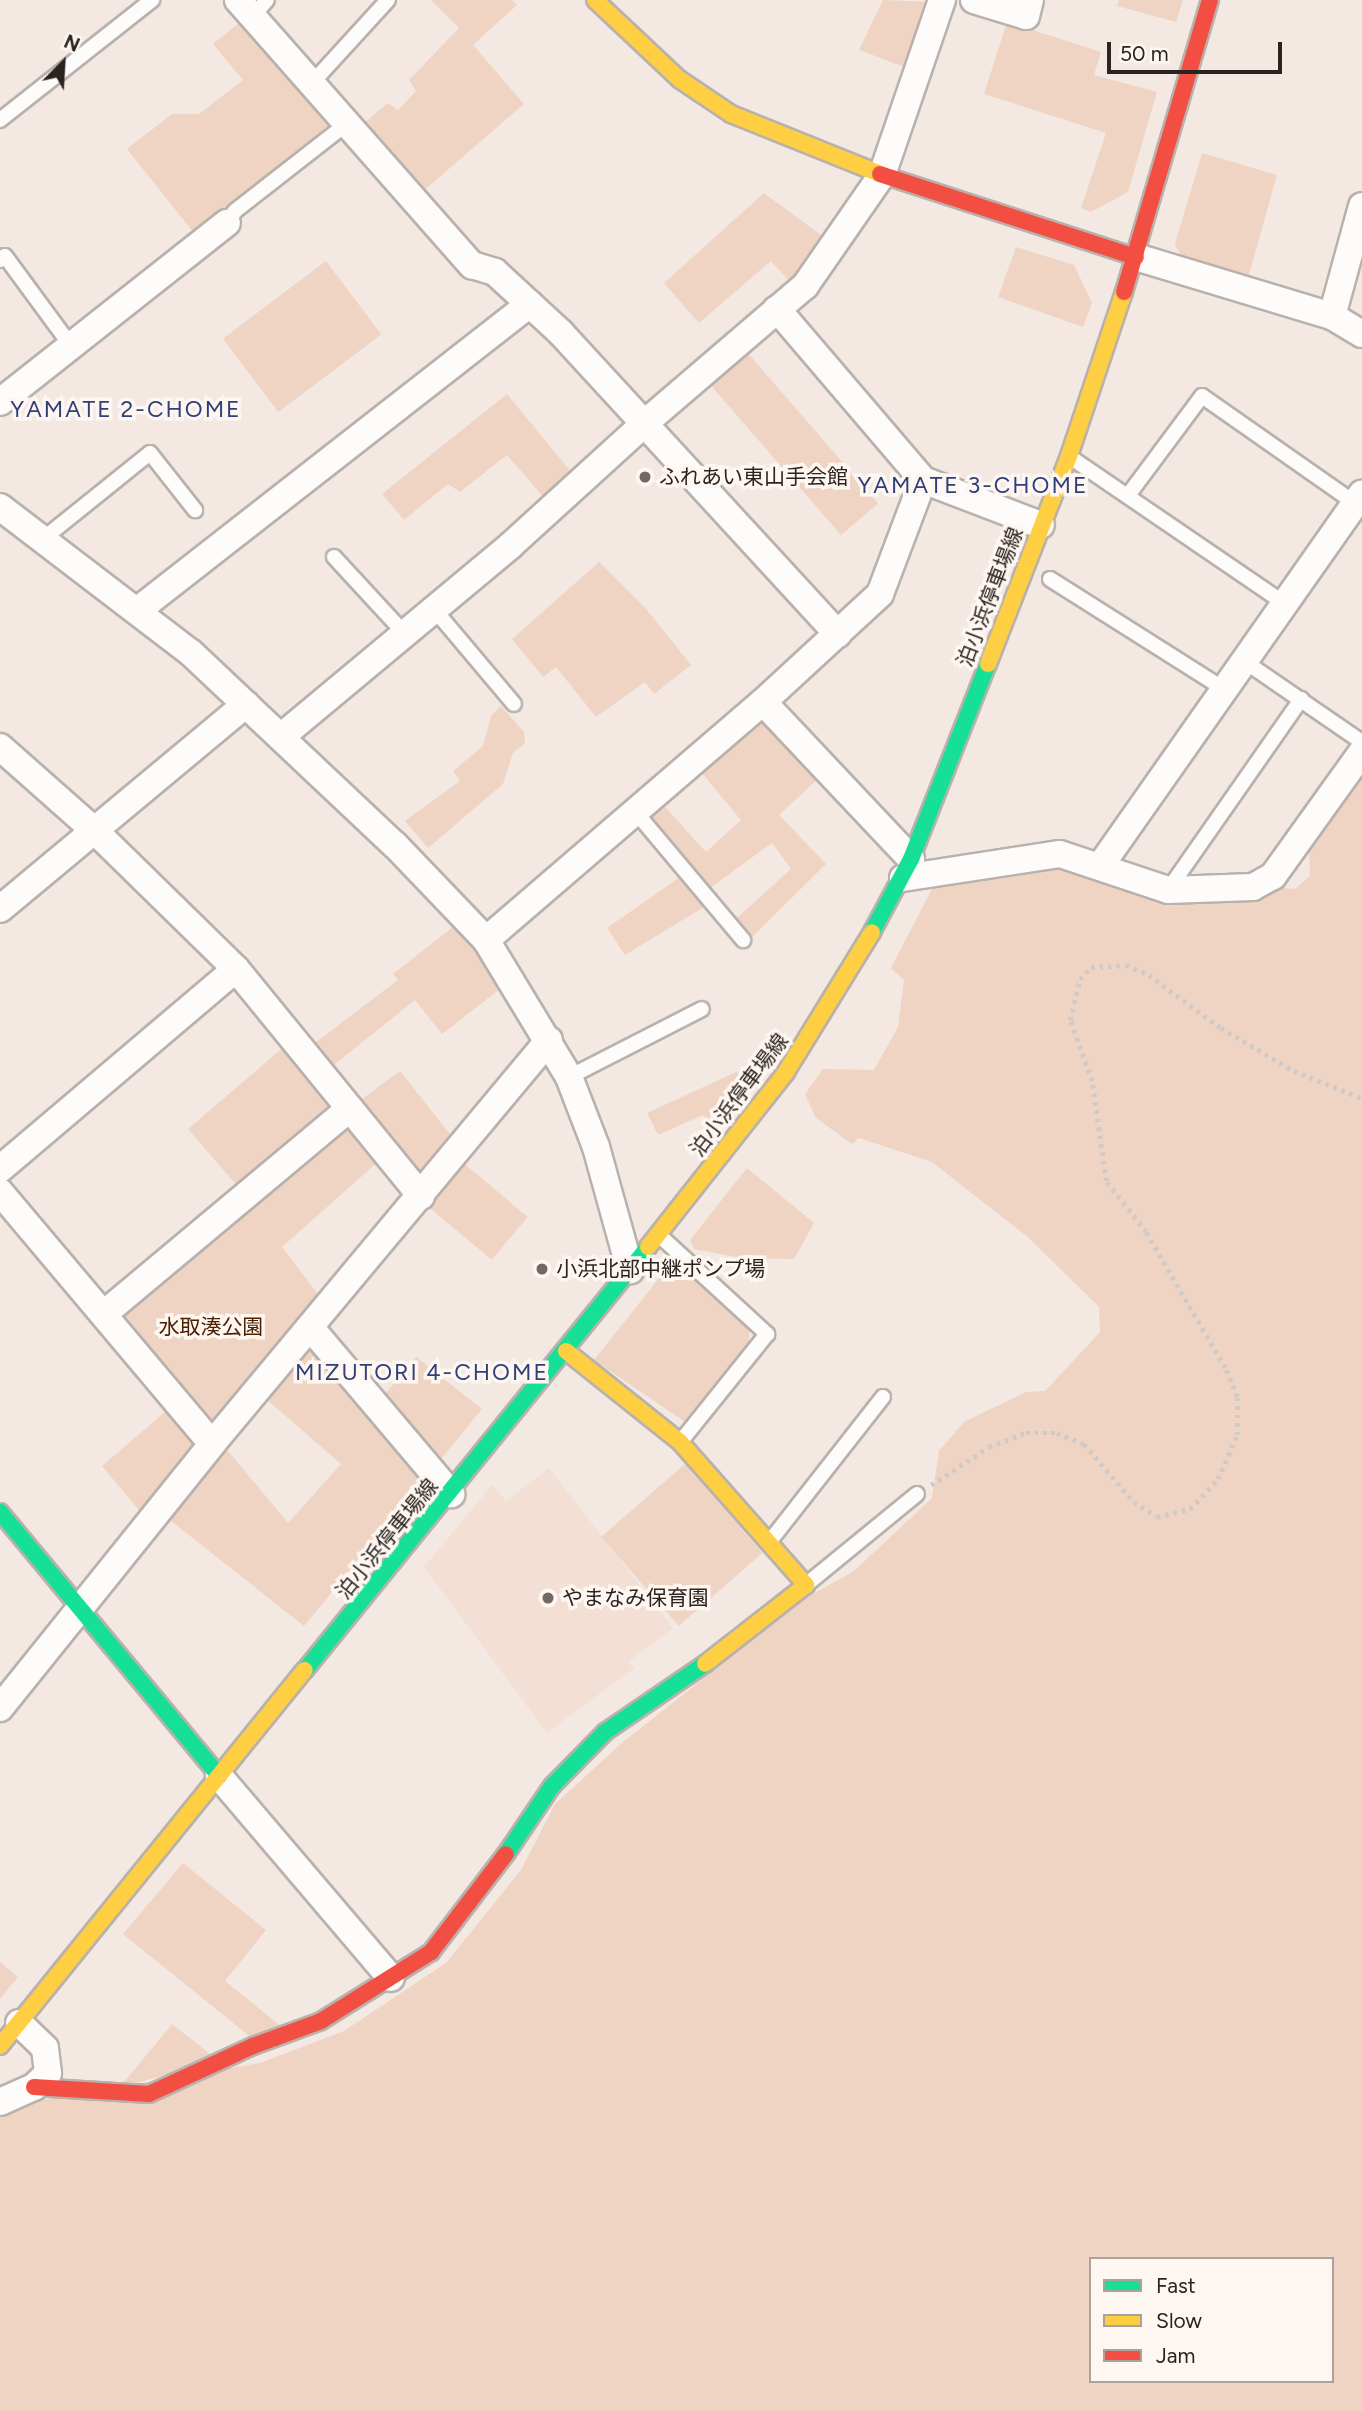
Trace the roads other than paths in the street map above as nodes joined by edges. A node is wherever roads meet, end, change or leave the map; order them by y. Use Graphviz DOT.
graph roads {
  1 [pos="152,0"];
  2 [pos="388,0"];
  3 [pos="595,0"];
  4 [pos="942,0"];
  5 [pos="974,0"];
  6 [pos="1030,0"];
  7 [pos="1210,0"];
  8 [pos="253,5"];
  9 [pos="313,82"];
  10 [pos="0,120"];
  11 [pos="349,122"];
  12 [pos="882,175"];
  13 [pos="1362,206"];
  14 [pos="227,223"];
  15 [pos="1136,257"];
  16 [pos="0,260"];
  17 [pos="530,304"];
  18 [pos="777,309"];
  19 [pos="1332,316"];
  20 [pos="1362,334"];
  21 [pos="71,346"];
  22 [pos="0,402"];
  23 [pos="645,423"];
  24 [pos="1069,456"];
  25 [pos="923,480"];
  26 [pos="1129,494"];
  27 [pos="1359,498"];
  28 [pos="0,507"];
  29 [pos="195,510"];
  30 [pos="1041,525"];
  31 [pos="43,539"];
  32 [pos="334,557"];
  33 [pos="1051,579"];
  34 [pos="1284,603"];
  35 [pos="434,609"];
  36 [pos="138,610"];
  37 [pos="405,634"];
  38 [pos="838,634"];
  39 [pos="1244,661"];
  40 [pos="1224,689"];
  41 [pos="1301,699"];
  42 [pos="763,702"];
  43 [pos="246,704"];
  44 [pos="514,704"];
  45 [pos="282,736"];
  46 [pos="1362,742"];
  47 [pos="0,747"];
  48 [pos="1362,752"];
  49 [pos="634,810"];
  50 [pos="95,831"];
  51 [pos="1101,865"];
  52 [pos="907,869"];
  53 [pos="1168,890"];
  54 [pos="0,909"];
  55 [pos="486,940"];
  56 [pos="743,940"];
  57 [pos="236,969"];
  58 [pos="702,1009"];
  59 [pos="549,1040"];
  60 [pos="569,1077"];
  61 [pos="350,1108"];
  62 [pos="0,1169"];
  63 [pos="0,1192"];
  64 [pos="421,1196"];
  65 [pos="658,1235"];
  66 [pos="630,1270"];
  67 [pos="105,1313"];
  68 [pos="310,1327"];
  69 [pos="566,1351"];
  70 [pos="883,1397"];
  71 [pos="680,1442"];
  72 [pos="212,1444"];
  73 [pos="451,1494"];
  74 [pos="917,1494"];
  75 [pos="0,1512"];
  76 [pos="769,1543"];
  77 [pos="806,1585"];
  78 [pos="82,1610"];
  79 [pos="0,1708"];
  80 [pos="219,1776"];
  81 [pos="391,1978"];
  82 [pos="19,2023"];
  83 [pos="0,2046"];
  84 [pos="34,2087"];
  85 [pos="0,2102"];
  1 -- 10 [label="lane"];
  2 -- 9 [label="lane"];
  3 -- 12 [label="main road"];
  4 -- 12 [label="street"];
  5 -- 6 [label="street"];
  7 -- 15 [label="main road, 泊小浜停車場線"];
  8 -- 9 [label="street"];
  9 -- 11 [label="street"];
  11 -- 14 [label="lane"];
  11 -- 17 [label="street"];
  12 -- 15 [label="main road"];
  12 -- 18 [label="street"];
  13 -- 19 [label="street"];
  14 -- 21 [label="street"];
  15 -- 19 [label="street"];
  15 -- 24 [label="main road, 泊小浜停車場線"];
  16 -- 21 [label="lane"];
  17 -- 23 [label="street"];
  17 -- 36 [label="street"];
  18 -- 23 [label="street"];
  18 -- 25 [label="street"];
  19 -- 20 [label="street"];
  21 -- 22 [label="street"];
  23 -- 35 [label="street"];
  23 -- 38 [label="street"];
  24 -- 26 [label="lane"];
  24 -- 30 [label="main road, 泊小浜停車場線"];
  25 -- 30 [label="street"];
  25 -- 38 [label="street"];
  26 -- 27 [label="lane"];
  26 -- 34 [label="lane"];
  27 -- 34 [label="street"];
  28 -- 31 [label="street"];
  29 -- 31 [label="lane"];
  30 -- 52 [label="main road, 泊小浜停車場線"];
  31 -- 36 [label="street"];
  32 -- 37 [label="lane"];
  33 -- 40 [label="lane"];
  34 -- 39 [label="street"];
  35 -- 37 [label="street"];
  35 -- 44 [label="lane"];
  36 -- 43 [label="street"];
  37 -- 45 [label="street"];
  38 -- 42 [label="street"];
  39 -- 40 [label="street"];
  39 -- 41 [label="lane"];
  40 -- 51 [label="street"];
  41 -- 46 [label="lane"];
  41 -- 53 [label="lane"];
  42 -- 49 [label="street"];
  42 -- 52 [label="street"];
  43 -- 45 [label="street"];
  43 -- 50 [label="street"];
  45 -- 55 [label="street"];
  47 -- 50 [label="street"];
  48 -- 53 [label="street"];
  49 -- 55 [label="street"];
  49 -- 56 [label="lane"];
  50 -- 54 [label="street"];
  50 -- 57 [label="street"];
  51 -- 52 [label="street"];
  51 -- 53 [label="street"];
  52 -- 65 [label="main road, 泊小浜停車場線"];
  55 -- 59 [label="street"];
  57 -- 61 [label="street"];
  57 -- 62 [label="street"];
  58 -- 60 [label="lane"];
  59 -- 60 [label="street"];
  59 -- 64 [label="street"];
  60 -- 66 [label="street"];
  61 -- 64 [label="street"];
  61 -- 67 [label="street"];
  63 -- 67 [label="street"];
  64 -- 68 [label="street"];
  65 -- 66 [label="main road, 泊小浜停車場線"];
  65 -- 71 [label="lane"];
  66 -- 69 [label="main road, 泊小浜停車場線"];
  67 -- 72 [label="street"];
  68 -- 72 [label="street"];
  68 -- 73 [label="street"];
  69 -- 71 [label="main road"];
  69 -- 73 [label="main road, 泊小浜停車場線"];
  70 -- 76 [label="lane"];
  71 -- 76 [label="main road"];
  72 -- 78 [label="street"];
  73 -- 80 [label="main road, 泊小浜停車場線"];
  74 -- 77 [label="lane"];
  75 -- 78 [label="main road"];
  76 -- 77 [label="main road"];
  77 -- 81 [label="main road"];
  78 -- 79 [label="street"];
  78 -- 80 [label="main road"];
  80 -- 81 [label="street"];
  80 -- 82 [label="main road, 泊小浜停車場線"];
  81 -- 84 [label="main road"];
  82 -- 83 [label="main road, 泊小浜停車場線"];
  82 -- 84 [label="street"];
  84 -- 85 [label="street"];
}
